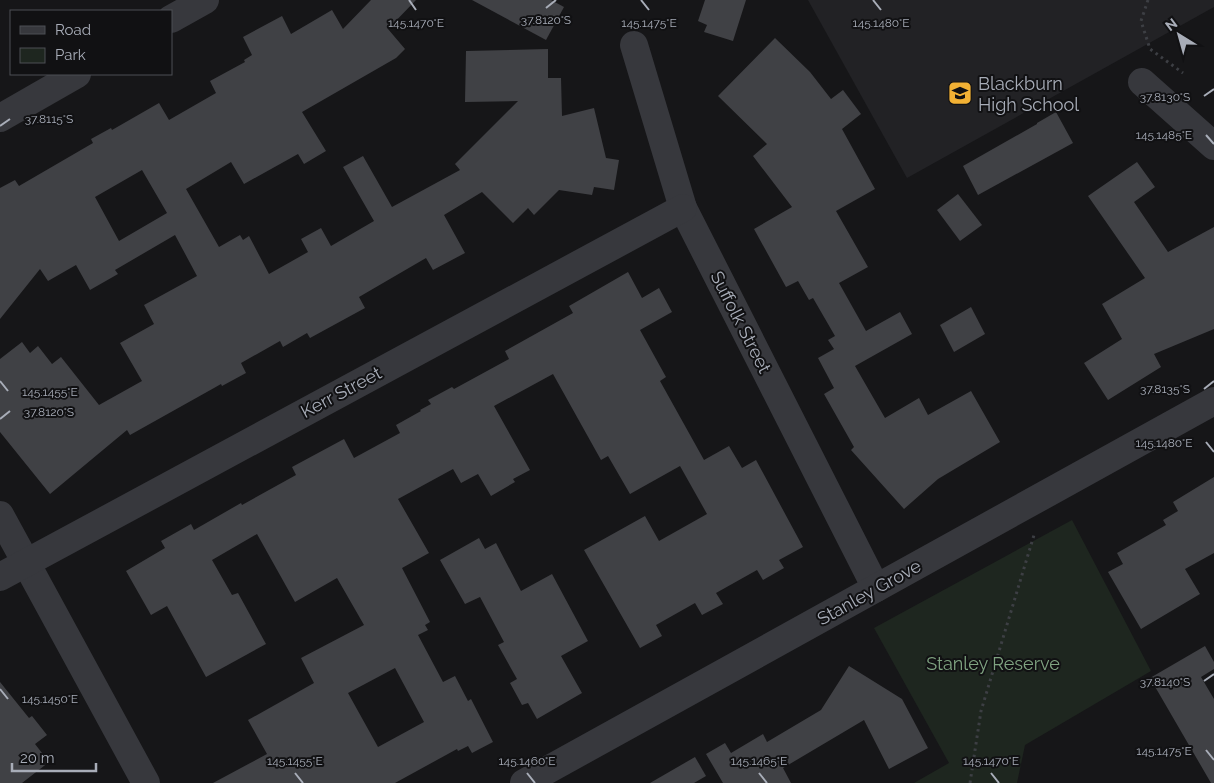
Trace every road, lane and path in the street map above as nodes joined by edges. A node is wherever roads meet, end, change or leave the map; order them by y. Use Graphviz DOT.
graph roads {
  1 [pos="205,0"];
  2 [pos="1148,0"];
  3 [pos="172,19"];
  4 [pos="634,45"];
  5 [pos="1183,72"];
  6 [pos="75,75"];
  7 [pos="1142,82"];
  8 [pos="0,118"];
  9 [pos="1214,146"];
  10 [pos="683,208"];
  11 [pos="1214,401"];
  12 [pos="0,515"];
  13 [pos="1034,535"];
  14 [pos="27,563"];
  15 [pos="0,577"];
  16 [pos="876,588"];
  17 [pos="146,783"];
  18 [pos="524,783"];
  19 [pos="970,783"];
  1 -- 3 [label="street"];
  2 -- 5 [label="path"];
  4 -- 10 [label="street, Suffolk Street"];
  6 -- 8 [label="street"];
  7 -- 9 [label="street"];
  10 -- 14 [label="street, Kerr Street"];
  10 -- 16 [label="street, Suffolk Street"];
  11 -- 16 [label="street, Stanley Grove"];
  12 -- 14 [label="street"];
  13 -- 19 [label="path"];
  14 -- 15 [label="street, Kerr Street"];
  14 -- 17 [label="street"];
  16 -- 18 [label="street, Stanley Grove"];
}
